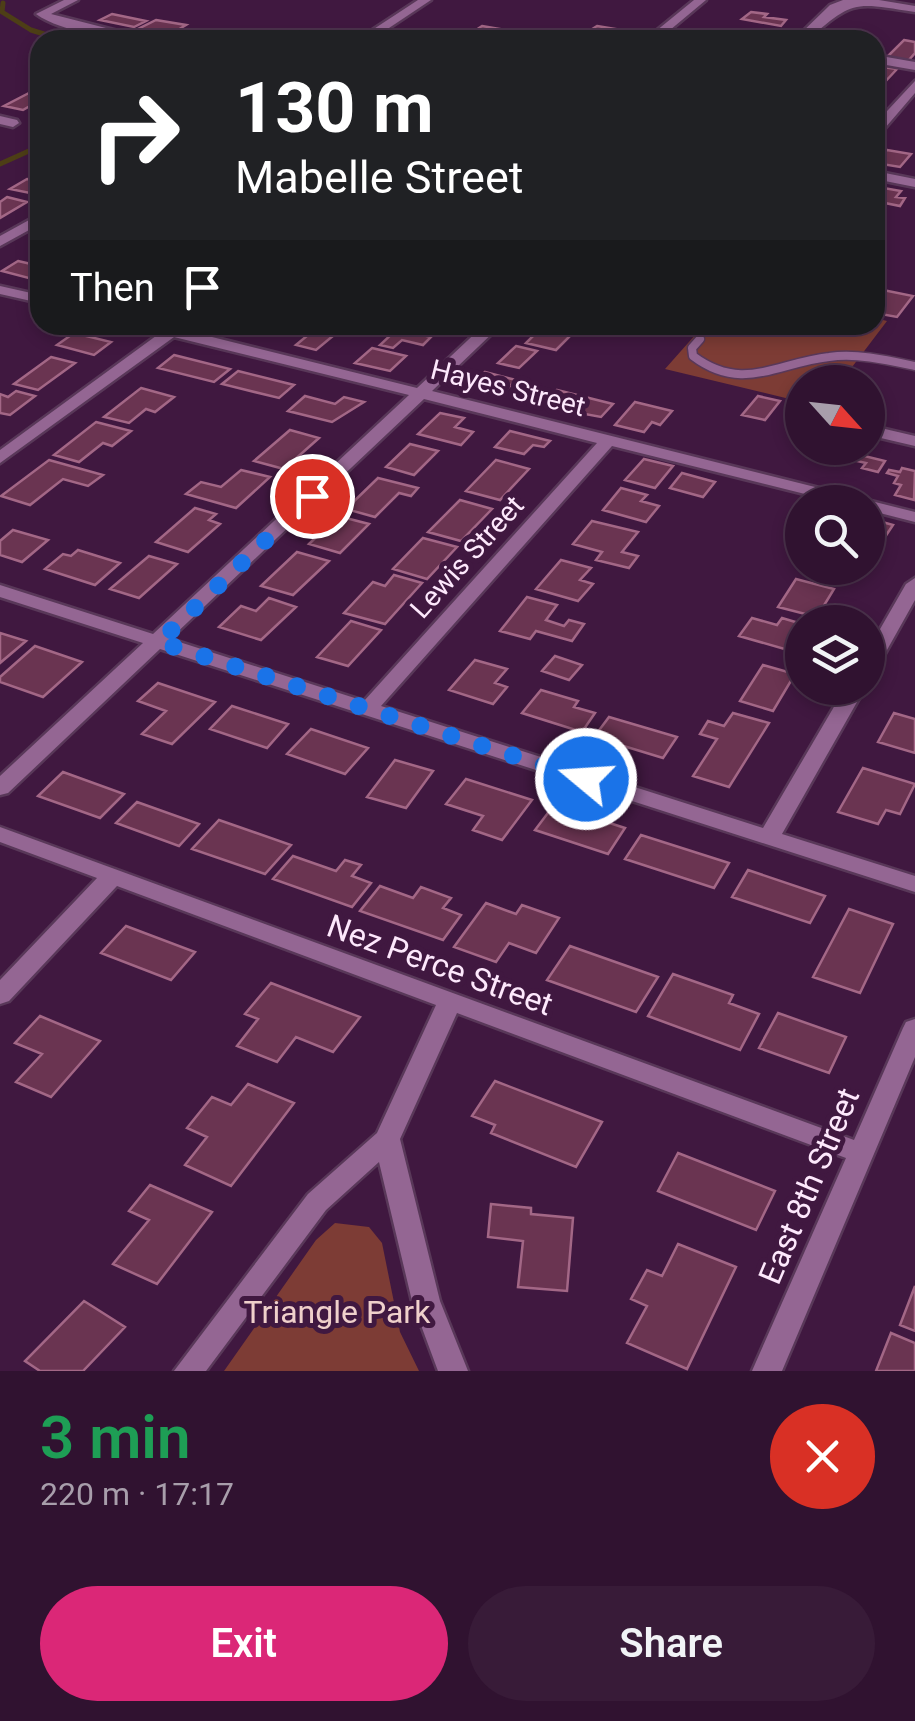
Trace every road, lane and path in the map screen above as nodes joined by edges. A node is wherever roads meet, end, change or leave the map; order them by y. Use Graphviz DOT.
graph roads {
  1 [pos="73,0"];
  2 [pos="426,0"];
  3 [pos="701,0"];
  4 [pos="856,0"];
  5 [pos="915,9"];
  6 [pos="98,30"];
  7 [pos="379,30"];
  8 [pos="664,30"];
  9 [pos="810,30"];
  10 [pos="885,61"];
  11 [pos="915,66"];
  12 [pos="915,85"];
  13 [pos="885,120"];
  14 [pos="885,177"];
  15 [pos="915,183"];
  16 [pos="30,224"];
  17 [pos="0,242"];
  18 [pos="0,290"];
  19 [pos="30,297"];
  20 [pos="167,335"];
  21 [pos="202,335"];
  22 [pos="483,335"];
  23 [pos="700,339"];
  24 [pos="915,366"];
  25 [pos="420,394"];
  26 [pos="885,434"];
  27 [pos="915,441"];
  28 [pos="607,442"];
  29 [pos="0,458"];
  30 [pos="785,485"];
  31 [pos="885,509"];
  32 [pos="915,517"];
  33 [pos="915,584"];
  34 [pos="0,591"];
  35 [pos="885,636"];
  36 [pos="159,642"];
  37 [pos="845,705"];
  38 [pos="368,709"];
  39 [pos="0,788"];
  40 [pos="0,834"];
  41 [pos="768,838"];
  42 [pos="112,877"];
  43 [pos="915,884"];
  44 [pos="0,994"];
  45 [pos="449,1004"];
  46 [pos="915,1028"];
  47 [pos="387,1139"];
  48 [pos="860,1153"];
  49 [pos="189,1371"];
  50 [pos="453,1371"];
  51 [pos="767,1371"];
  1 -- 6 [label="street"];
  2 -- 7 [label="street"];
  3 -- 8 [label="street"];
  4 -- 5 [label="street"];
  4 -- 9 [label="street"];
  10 -- 11 [label="street"];
  12 -- 13 [label="street"];
  14 -- 15 [label="street"];
  16 -- 17 [label="street"];
  18 -- 19 [label="street"];
  20 -- 29 [label="street"];
  21 -- 25 [label="street, Hayes Street"];
  22 -- 25 [label="street"];
  23 -- 24 [label="lane"];
  25 -- 28 [label="street, Hayes Street"];
  25 -- 36 [label="street"];
  26 -- 27 [label="street"];
  28 -- 30 [label="street, Hayes Street"];
  28 -- 38 [label="street, Lewis Street"];
  31 -- 32 [label="street"];
  33 -- 35 [label="street"];
  34 -- 36 [label="street"];
  36 -- 38 [label="street"];
  36 -- 39 [label="street"];
  37 -- 41 [label="street"];
  38 -- 41 [label="street"];
  40 -- 42 [label="street, Nez Perce Street"];
  41 -- 43 [label="street"];
  42 -- 44 [label="street"];
  42 -- 45 [label="street, Nez Perce Street"];
  45 -- 47 [label="street"];
  45 -- 48 [label="street, Nez Perce Street"];
  46 -- 48 [label="street, East 8th Street"];
  47 -- 49 [label="street"];
  47 -- 50 [label="street"];
  48 -- 51 [label="street, East 8th Street"];
}
